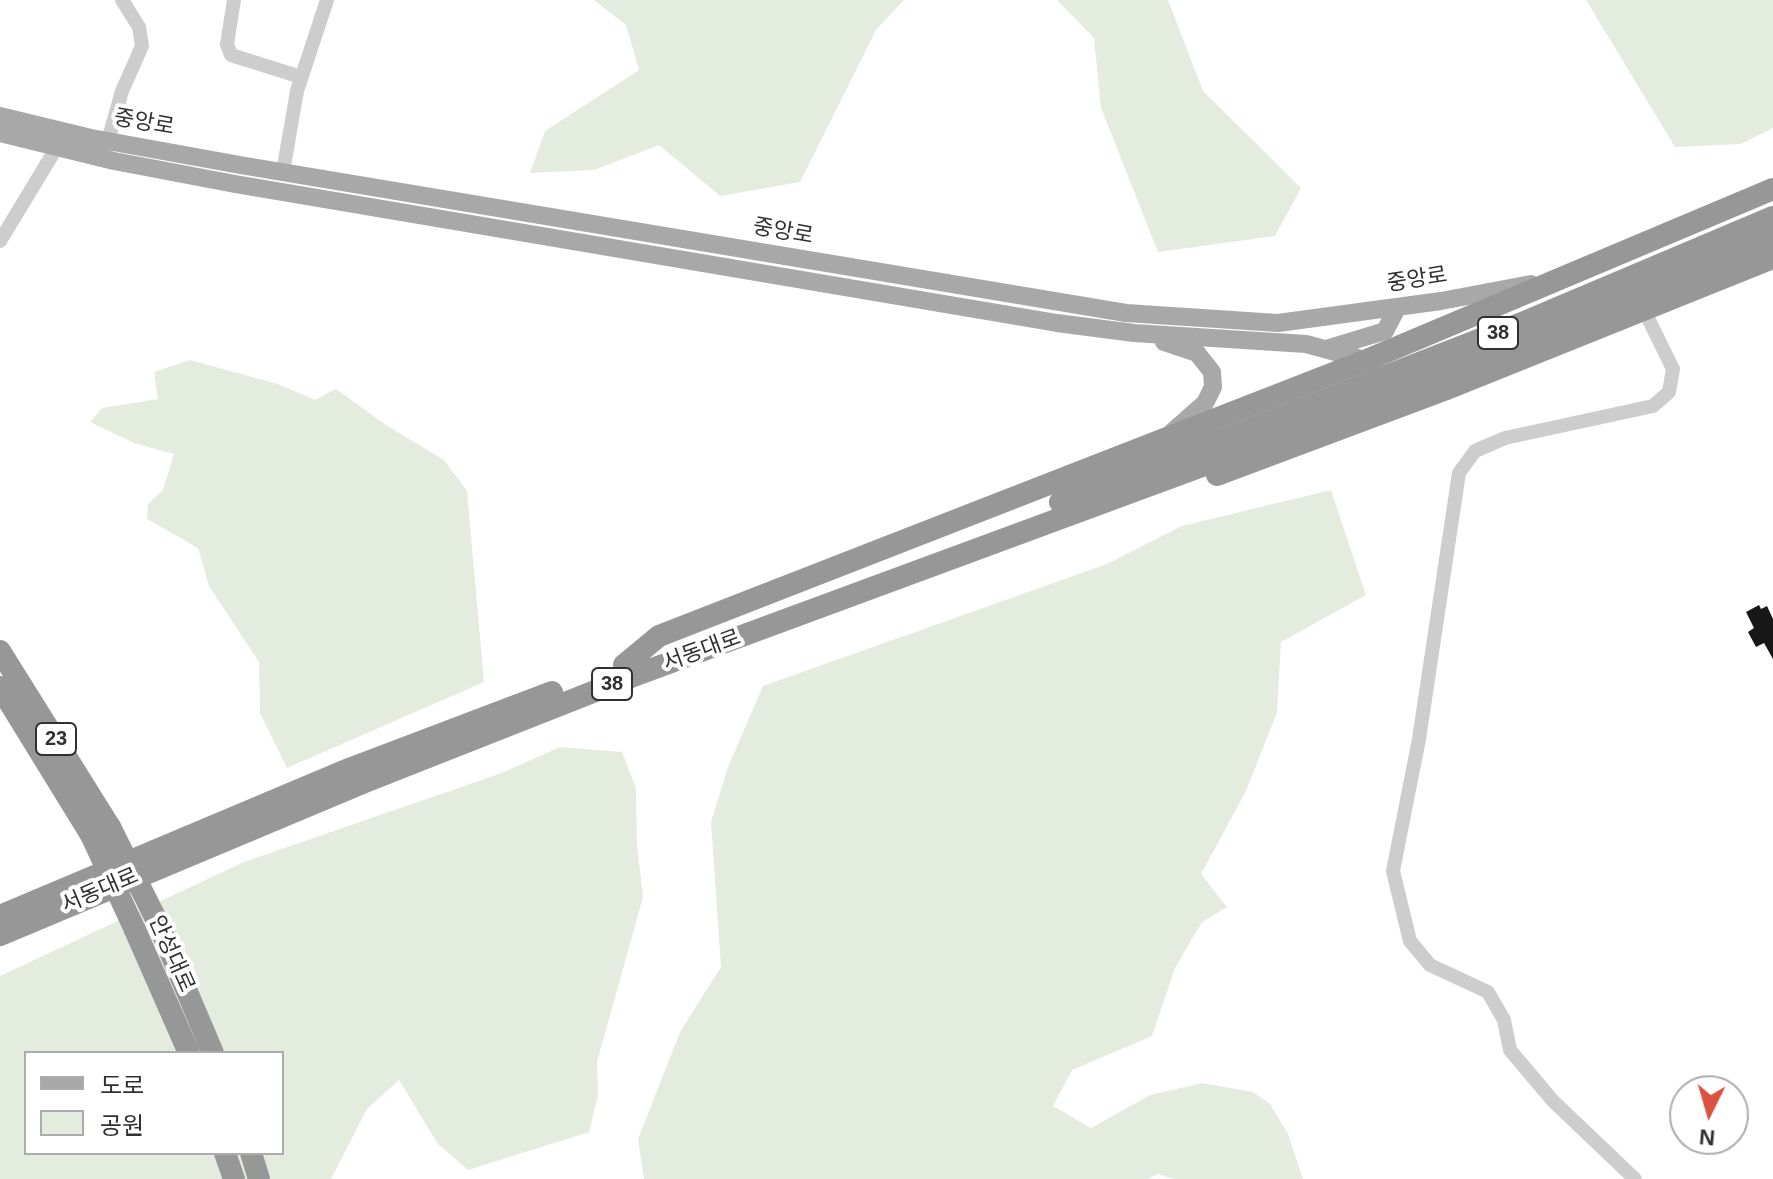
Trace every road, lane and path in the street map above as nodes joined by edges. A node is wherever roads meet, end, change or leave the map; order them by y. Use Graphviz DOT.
graph roads {
  1 [pos="122,0"];
  2 [pos="234,0"];
  3 [pos="327,0"];
  4 [pos="301,77"];
  5 [pos="0,116"];
  6 [pos="0,133"];
  7 [pos="108,141"];
  8 [pos="57,147"];
  9 [pos="283,172"];
  10 [pos="1773,189"];
  11 [pos="1773,217"];
  12 [pos="1773,237"];
  13 [pos="0,241"];
  14 [pos="1773,258"];
  15 [pos="1561,278"];
  16 [pos="1397,308"];
  17 [pos="1644,310"];
  18 [pos="1082,327"];
  19 [pos="1329,348"];
  20 [pos="1367,360"];
  21 [pos="1444,390"];
  22 [pos="1284,392"];
  23 [pos="1165,439"];
  24 [pos="1305,442"];
  25 [pos="1226,448"];
  26 [pos="0,651"];
  27 [pos="630,670"];
  28 [pos="0,687"];
  29 [pos="101,831"];
  30 [pos="0,916"];
  31 [pos="0,935"];
  32 [pos="188,1051"];
  33 [pos="212,1051"];
  34 [pos="226,1155"];
  35 [pos="252,1155"];
  36 [pos="234,1179"];
  37 [pos="259,1179"];
  38 [pos="1635,1179"];
  1 -- 7 [label="street"];
  2 -- 4 [label="street"];
  3 -- 4 [label="street"];
  4 -- 9 [label="street"];
  5 -- 7 [label="main road, 중앙로"];
  6 -- 8 [label="main road, 중앙로"];
  7 -- 9 [label="main road, 중앙로"];
  8 -- 13 [label="street"];
  8 -- 18 [label="main road, 중앙로"];
  9 -- 16 [label="main road, 중앙로"];
  10 -- 15 [label="highway"];
  11 -- 25 [label="highway, 38, bridge"];
  12 -- 25 [label="highway, 38, bridge"];
  14 -- 17 [label="highway"];
  15 -- 16 [label="main road, 중앙로"];
  15 -- 20 [label="highway"];
  16 -- 19 [label="main road"];
  17 -- 21 [label="highway"];
  17 -- 38 [label="street"];
  18 -- 19 [label="main road, 중앙로"];
  18 -- 23 [label="main road"];
  19 -- 20 [label="main road, 중앙로"];
  20 -- 21 [label="main road, 중앙로"];
  20 -- 22 [label="highway"];
  21 -- 24 [label="highway"];
  22 -- 23 [label="highway"];
  22 -- 24 [label="highway"];
  23 -- 27 [label="highway"];
  24 -- 27 [label="highway"];
  25 -- 27 [label="highway, 서동대로 / 38"];
  26 -- 29 [label="highway, 안성대로 / 23"];
  27 -- 30 [label="highway, 서동대로 / 38"];
  27 -- 31 [label="highway, 서동대로 / 38"];
  28 -- 29 [label="highway, 안성대로 / 23"];
  29 -- 32 [label="highway, 안성대로 / 23, bridge"];
  29 -- 33 [label="highway, 안성대로 / 23, bridge"];
  34 -- 36 [label="highway"];
  35 -- 37 [label="highway"];
}
